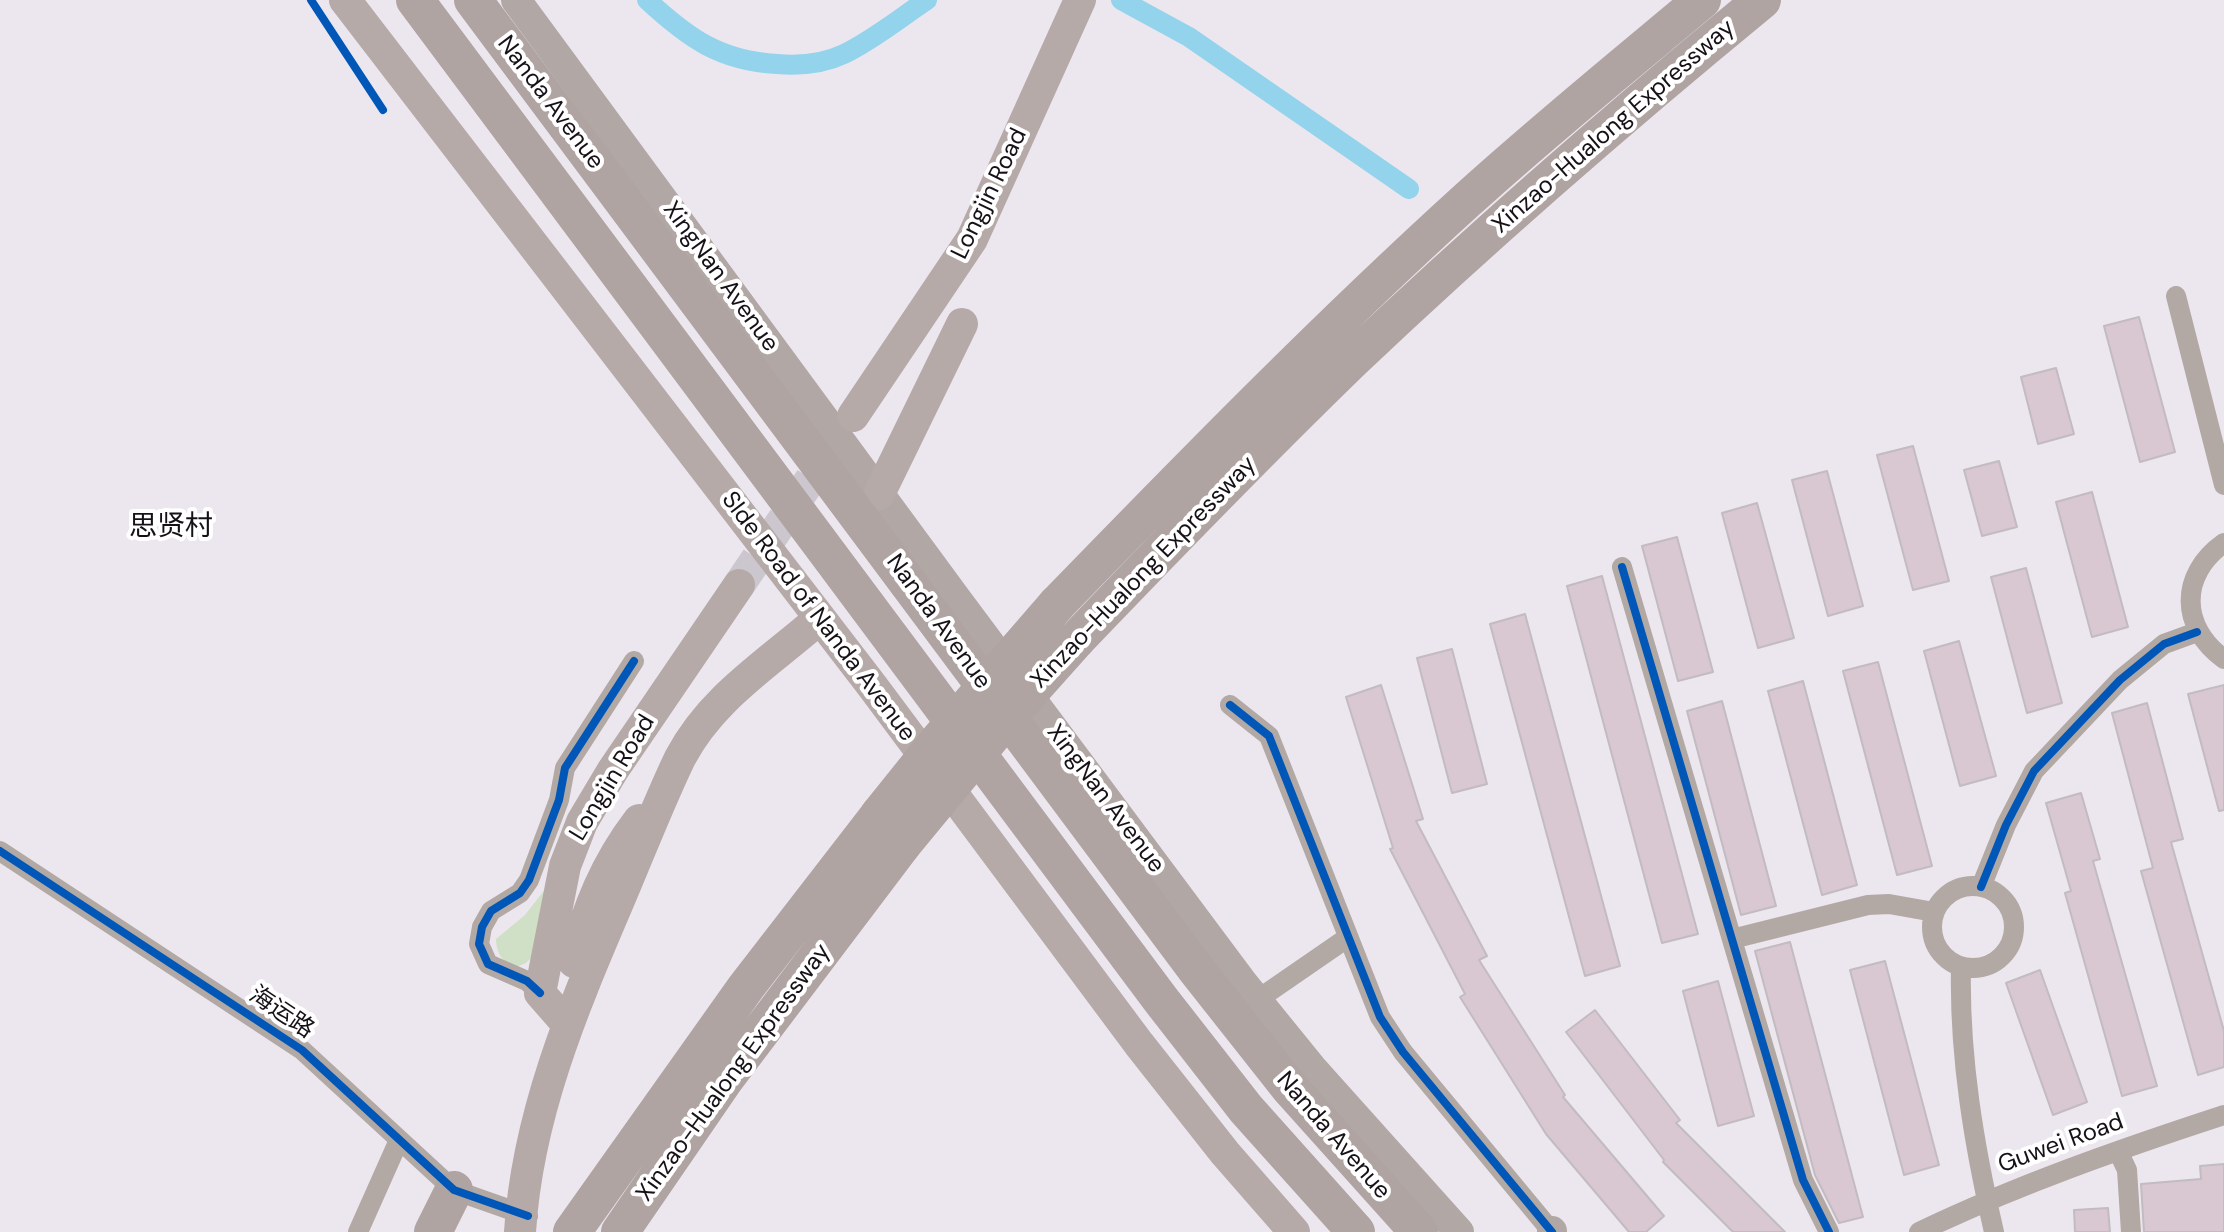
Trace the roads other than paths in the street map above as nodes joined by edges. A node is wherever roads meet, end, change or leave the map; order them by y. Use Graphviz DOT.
graph roads {
  1 [pos="345,0"];
  2 [pos="415,0"];
  3 [pos="473,0"];
  4 [pos="516,0"];
  5 [pos="527,0"];
  6 [pos="1702,0"];
  7 [pos="1762,0"];
  8 [pos="1079,1"];
  9 [pos="628,119"];
  10 [pos="2176,296"];
  11 [pos="962,324"];
  12 [pos="853,416"];
  13 [pos="2224,485"];
  14 [pos="879,494"];
  15 [pos="2224,543"];
  16 [pos="1622,567"];
  17 [pos="739,585"];
  18 [pos="820,618"];
  19 [pos="2197,632"];
  20 [pos="2224,659"];
  21 [pos="634,661"];
  22 [pos="1230,705"];
  23 [pos="0,851"];
  24 [pos="1981,887"];
  25 [pos="1934,912"];
  26 [pos="1347,938"];
  27 [pos="1732,939"];
  28 [pos="1961,967"];
  29 [pos="540,993"];
  30 [pos="1257,1000"];
  31 [pos="568,1025"];
  32 [pos="2224,1115"];
  33 [pos="399,1140"];
  34 [pos="2118,1151"];
  35 [pos="454,1190"];
  36 [pos="1987,1200"];
  37 [pos="523,1221"];
  38 [pos="358,1232"];
  39 [pos="433,1232"];
  40 [pos="572,1232"];
  41 [pos="620,1232"];
  42 [pos="1294,1232"];
  43 [pos="1356,1232"];
  44 [pos="1419,1232"];
  45 [pos="1459,1232"];
  46 [pos="1552,1232"];
  47 [pos="1829,1232"];
  48 [pos="1919,1232"];
  49 [pos="1994,1232"];
  50 [pos="2131,1232"];
  1 -- 18 [label="main road, SIde Road of Nanda Avenue"];
  2 -- 43 [label="highway, Nanda Avenue"];
  3 -- 44 [label="highway, Nanda Avenue"];
  4 -- 14 [label="main road, XingNan Avenue"];
  5 -- 9 [label="main road"];
  6 -- 40 [label="highway, Xinzao-Hualong Expressway, bridge"];
  7 -- 41 [label="highway, Xinzao-Hualong Expressway, bridge"];
  8 -- 12 [label="main road, Longjin Road"];
  10 -- 13 [label="street"];
  11 -- 14 [label="main road"];
  14 -- 30 [label="main road, XingNan Avenue"];
  15 -- 19 [label="street"];
  16 -- 27 [label="street"];
  17 -- 29 [label="main road, Longjin Road"];
  18 -- 31 [label="main road"];
  18 -- 42 [label="main road, SIde Road of Nanda Avenue"];
  19 -- 20 [label="street"];
  19 -- 24 [label="street"];
  21 -- 29 [label="street"];
  22 -- 26 [label="street"];
  23 -- 33 [label="street, 海运路"];
  24 -- 25 [label="street"];
  24 -- 28 [label="street"];
  25 -- 27 [label="street"];
  25 -- 28 [label="street"];
  26 -- 30 [label="street"];
  26 -- 46 [label="street"];
  27 -- 47 [label="street"];
  28 -- 36 [label="street"];
  29 -- 31 [label="main road"];
  30 -- 45 [label="main road, XingNan Avenue"];
  31 -- 37 [label="main road"];
  32 -- 34 [label="street, Guwei Road"];
  33 -- 35 [label="street, 海运路"];
  33 -- 38 [label="street"];
  34 -- 36 [label="street, Guwei Road"];
  34 -- 50 [label="street"];
  35 -- 37 [label="street, 海运路"];
  35 -- 39 [label="highway"];
  36 -- 48 [label="street, Guwei Road"];
  36 -- 49 [label="street"];
}
